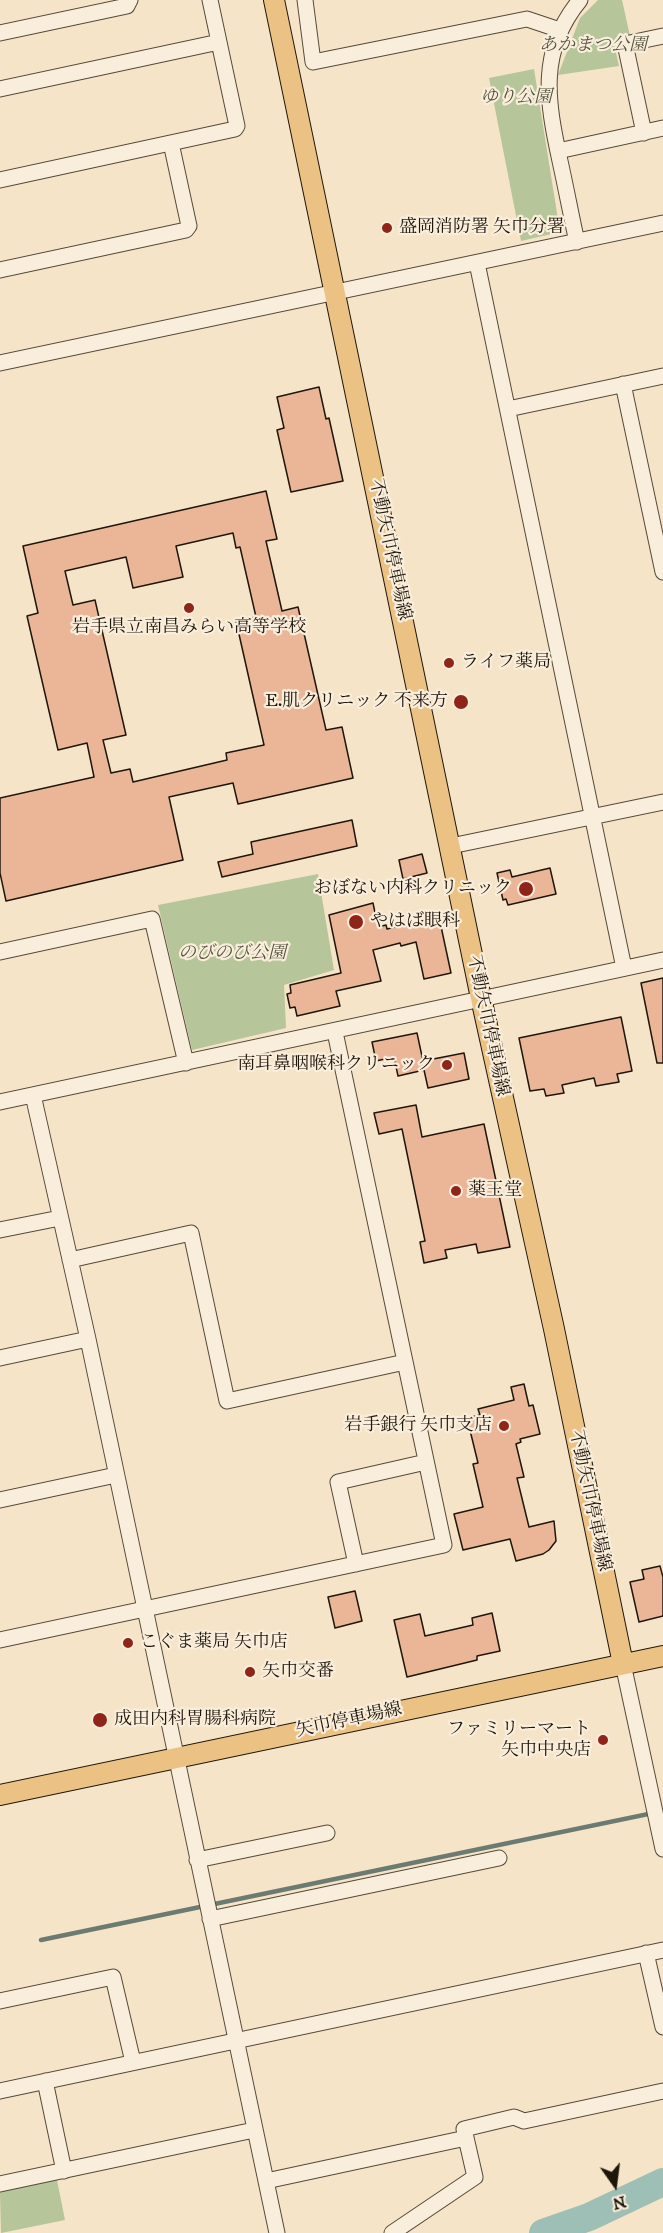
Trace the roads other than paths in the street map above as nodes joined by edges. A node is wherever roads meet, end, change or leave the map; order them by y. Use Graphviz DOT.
graph roads {
  1 [pos="130,0"];
  2 [pos="210,0"];
  3 [pos="274,0"];
  4 [pos="305,0"];
  5 [pos="580,0"];
  6 [pos="560,30"];
  7 [pos="0,33"];
  8 [pos="663,36"];
  9 [pos="219,42"];
  10 [pos="0,89"];
  11 [pos="663,128"];
  12 [pos="644,133"];
  13 [pos="171,143"];
  14 [pos="558,152"];
  15 [pos="0,180"];
  16 [pos="663,224"];
  17 [pos="577,242"];
  18 [pos="477,263"];
  19 [pos="0,270"];
  20 [pos="334,292"];
  21 [pos="0,363"];
  22 [pos="663,375"];
  23 [pos="623,384"];
  24 [pos="508,409"];
  25 [pos="663,572"];
  26 [pos="663,802"];
  27 [pos="592,817"];
  28 [pos="451,846"];
  29 [pos="0,952"];
  30 [pos="663,960"];
  31 [pos="624,968"];
  32 [pos="481,998"];
  33 [pos="335,1032"];
  34 [pos="186,1063"];
  35 [pos="33,1095"];
  36 [pos="0,1102"];
  37 [pos="60,1218"];
  38 [pos="0,1230"];
  39 [pos="70,1260"];
  40 [pos="88,1339"];
  41 [pos="0,1358"];
  42 [pos="405,1362"];
  43 [pos="426,1462"];
  44 [pos="116,1475"];
  45 [pos="0,1500"];
  46 [pos="356,1564"];
  47 [pos="143,1609"];
  48 [pos="0,1640"];
  49 [pos="663,1656"];
  50 [pos="623,1664"];
  51 [pos="176,1758"];
  52 [pos="0,1795"];
  53 [pos="327,1833"];
  54 [pos="663,1849"];
  55 [pos="499,1858"];
  56 [pos="197,1860"];
  57 [pos="208,1910"];
  58 [pos="663,1950"];
  59 [pos="646,1953"];
  60 [pos="0,2001"];
  61 [pos="663,2027"];
  62 [pos="235,2040"];
  63 [pos="133,2062"];
  64 [pos="45,2081"];
  65 [pos="0,2091"];
  66 [pos="663,2091"];
  67 [pos="254,2130"];
  68 [pos="466,2138"];
  69 [pos="64,2171"];
  70 [pos="266,2181"];
  71 [pos="0,2184"];
  72 [pos="277,2233"];
  73 [pos="392,2233"];
  1 -- 7 [label="street"];
  2 -- 9 [label="street"];
  3 -- 20 [label="main road, 不動矢巾停車場線"];
  4 -- 6 [label="street"];
  5 -- 6 [label="street"];
  6 -- 14 [label="street"];
  8 -- 12 [label="street"];
  9 -- 10 [label="street"];
  9 -- 13 [label="street"];
  11 -- 12 [label="street"];
  12 -- 14 [label="street"];
  13 -- 15 [label="street"];
  13 -- 19 [label="street"];
  14 -- 17 [label="street"];
  16 -- 17 [label="street"];
  17 -- 18 [label="street"];
  18 -- 20 [label="street"];
  18 -- 24 [label="street"];
  20 -- 21 [label="street"];
  20 -- 28 [label="main road, 不動矢巾停車場線"];
  22 -- 23 [label="street"];
  23 -- 24 [label="street"];
  23 -- 25 [label="street"];
  24 -- 27 [label="street"];
  26 -- 27 [label="street"];
  27 -- 28 [label="street"];
  27 -- 31 [label="street"];
  28 -- 32 [label="main road, 不動矢巾停車場線"];
  29 -- 34 [label="street"];
  30 -- 31 [label="street"];
  31 -- 32 [label="street"];
  32 -- 33 [label="street"];
  32 -- 50 [label="main road, 不動矢巾停車場線"];
  33 -- 34 [label="street"];
  33 -- 42 [label="street"];
  34 -- 35 [label="street"];
  35 -- 36 [label="street"];
  35 -- 37 [label="street"];
  37 -- 38 [label="street"];
  37 -- 39 [label="street"];
  39 -- 40 [label="street"];
  39 -- 42 [label="street"];
  40 -- 41 [label="street"];
  40 -- 44 [label="street"];
  42 -- 43 [label="street"];
  43 -- 46 [label="street"];
  43 -- 46 [label="street"];
  44 -- 45 [label="street"];
  44 -- 47 [label="street"];
  46 -- 47 [label="street"];
  47 -- 48 [label="street"];
  47 -- 51 [label="street"];
  49 -- 50 [label="main road, 矢巾停車場線"];
  50 -- 51 [label="main road, 矢巾停車場線"];
  50 -- 54 [label="street"];
  51 -- 52 [label="main road, 矢巾停車場線"];
  51 -- 56 [label="street"];
  53 -- 56 [label="street"];
  55 -- 57 [label="street"];
  56 -- 57 [label="street"];
  57 -- 62 [label="street"];
  58 -- 59 [label="street"];
  59 -- 61 [label="street"];
  59 -- 62 [label="street"];
  60 -- 63 [label="street"];
  62 -- 63 [label="street"];
  62 -- 67 [label="street"];
  63 -- 64 [label="street"];
  64 -- 65 [label="street"];
  64 -- 69 [label="street"];
  66 -- 68 [label="street"];
  67 -- 69 [label="street"];
  67 -- 70 [label="street"];
  68 -- 70 [label="street"];
  68 -- 73 [label="street"];
  69 -- 71 [label="street"];
  70 -- 72 [label="street"];
}
